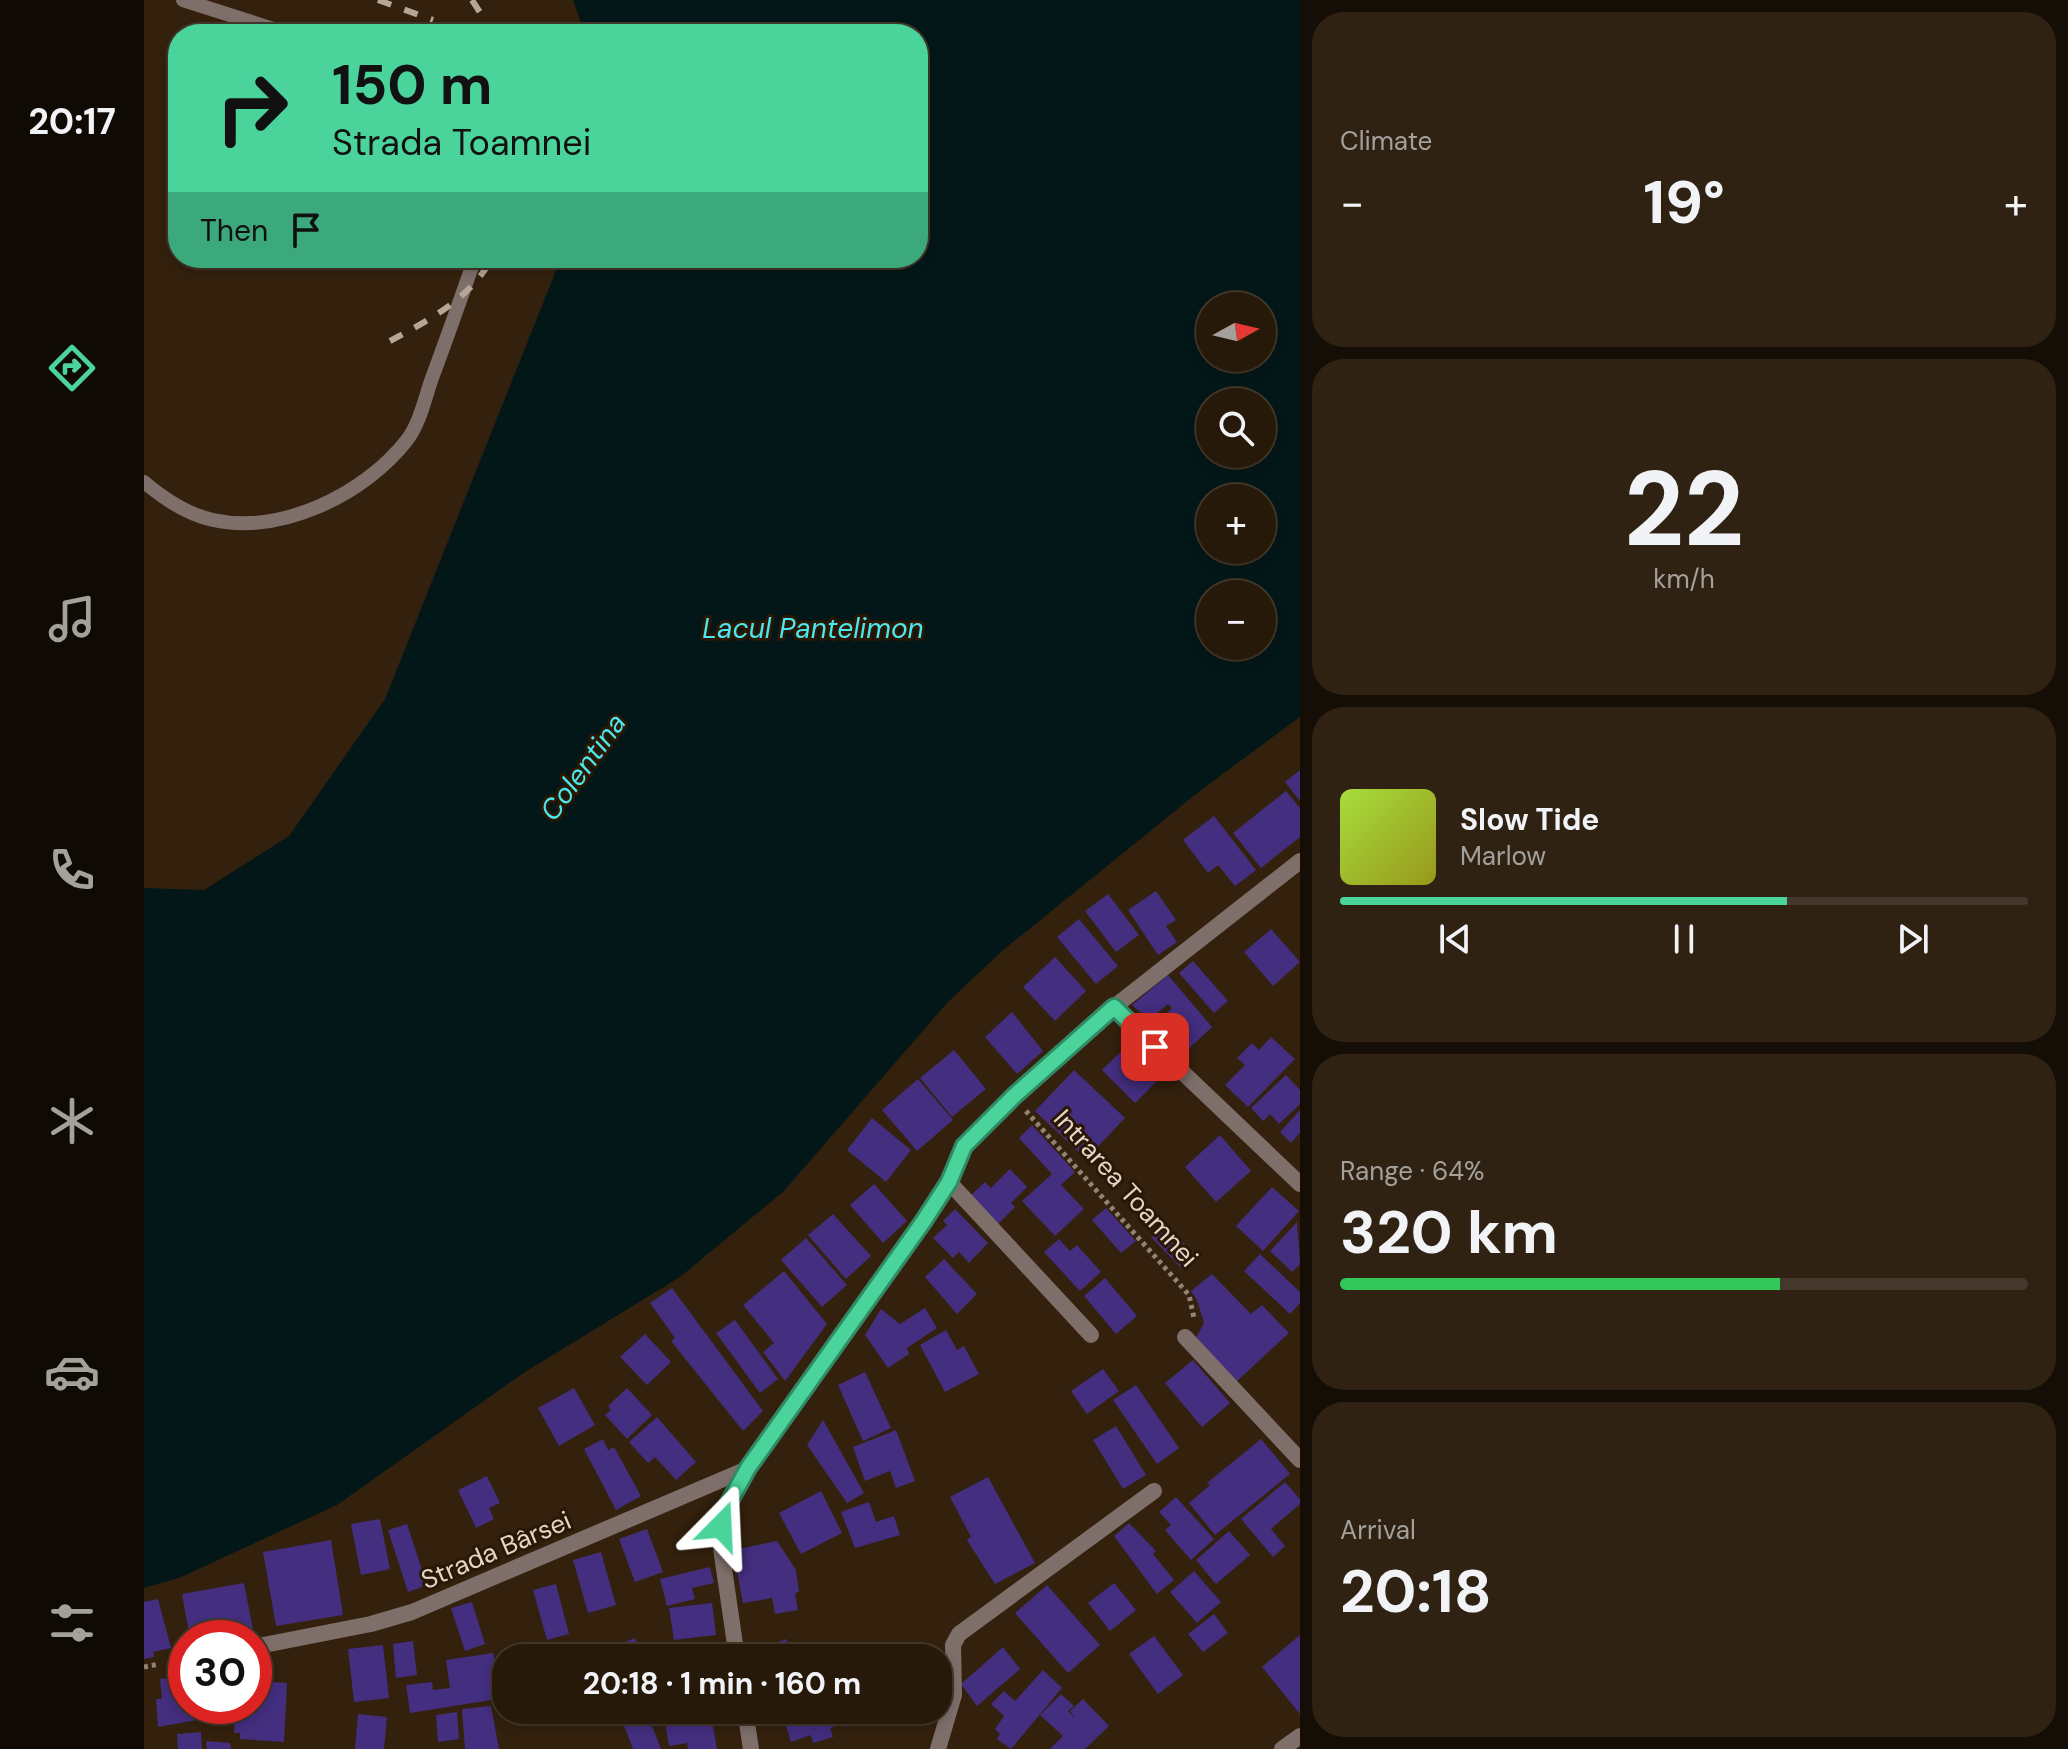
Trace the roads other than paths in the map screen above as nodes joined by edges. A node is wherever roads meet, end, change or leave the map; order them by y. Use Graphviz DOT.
graph roads {
  1 [pos="183,0"];
  2 [pos="258,24"];
  3 [pos="471,268"];
  4 [pos="144,482"];
  5 [pos="1300,861"];
  6 [pos="1114,1007"];
  7 [pos="949,1182"];
  8 [pos="1300,1184"];
  9 [pos="1091,1335"];
  10 [pos="1185,1337"];
  11 [pos="1300,1460"];
  12 [pos="748,1468"];
  13 [pos="1154,1491"];
  14 [pos="272,1643"];
  15 [pos="735,1644"];
  16 [pos="747,1724"];
  17 [pos="1300,1736"];
  18 [pos="751,1749"];
  19 [pos="938,1749"];
  20 [pos="1282,1749"];
  1 -- 2 [label="lane"];
  3 -- 4 [label="lane"];
  5 -- 6 [label="street"];
  6 -- 7 [label="street"];
  6 -- 8 [label="street"];
  7 -- 9 [label="street"];
  7 -- 12 [label="street"];
  10 -- 11 [label="street"];
  12 -- 14 [label="street, Strada Bârsei"];
  12 -- 15 [label="street"];
  13 -- 19 [label="street"];
  16 -- 18 [label="street"];
  17 -- 20 [label="street"];
}
